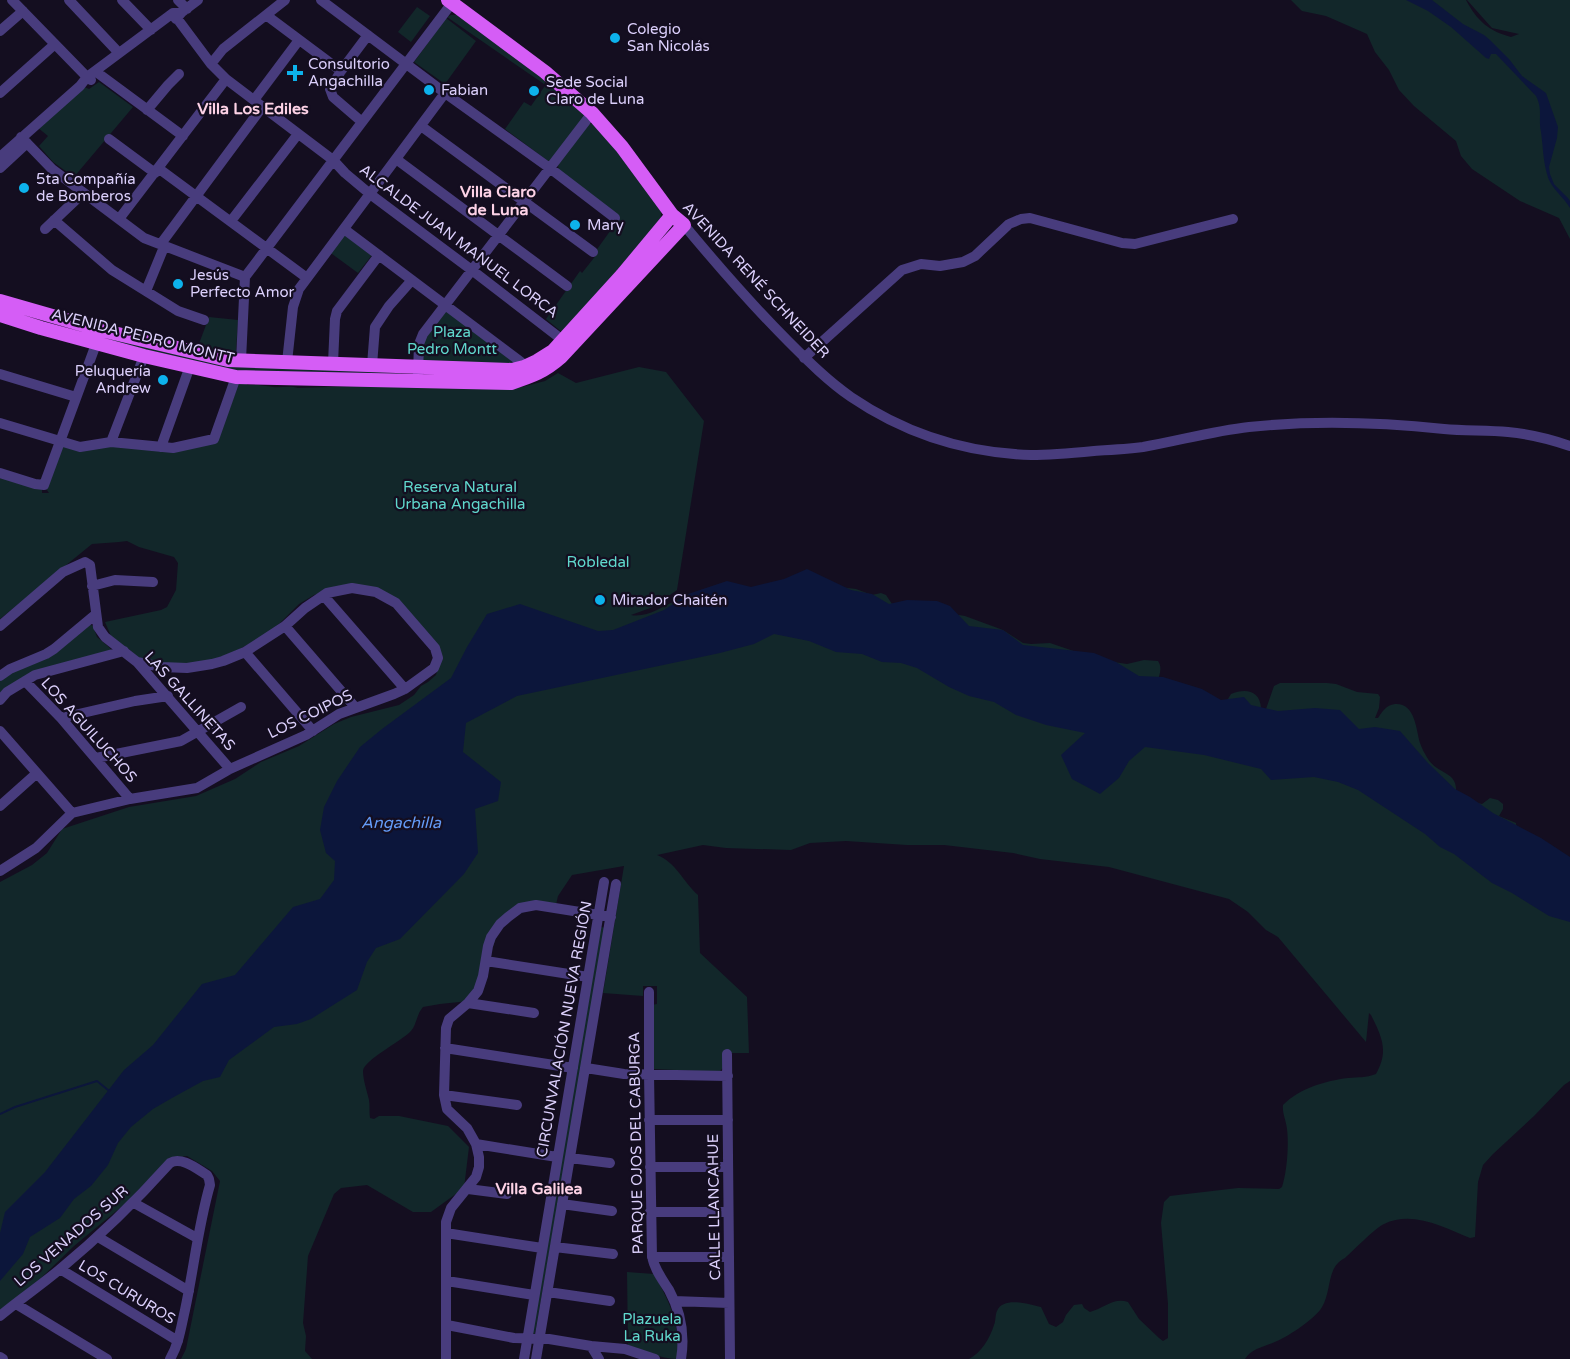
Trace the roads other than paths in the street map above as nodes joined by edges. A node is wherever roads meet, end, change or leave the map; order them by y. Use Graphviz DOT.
graph roads {
  1 [pos="12,0"];
  2 [pos="69,0"];
  3 [pos="122,0"];
  4 [pos="178,0"];
  5 [pos="198,0"];
  6 [pos="285,0"];
  7 [pos="321,0"];
  8 [pos="450,2"];
  9 [pos="22,11"];
  10 [pos="180,13"];
  11 [pos="266,15"];
  12 [pos="151,30"];
  13 [pos="0,31"];
  14 [pos="368,35"];
  15 [pos="299,40"];
  16 [pos="55,44"];
  17 [pos="119,53"];
  18 [pos="211,64"];
  19 [pos="406,64"];
  20 [pos="341,71"];
  21 [pos="179,74"];
  22 [pos="91,78"];
  23 [pos="226,79"];
  24 [pos="0,93"];
  25 [pos="445,93"];
  26 [pos="258,103"];
  27 [pos="147,110"];
  28 [pos="592,113"];
  29 [pos="362,122"];
  30 [pos="421,126"];
  31 [pos="298,134"];
  32 [pos="183,136"];
  33 [pos="109,139"];
  34 [pos="24,140"];
  35 [pos="0,157"];
  36 [pos="396,159"];
  37 [pos="333,160"];
  38 [pos="0,168"];
  39 [pos="551,169"];
  40 [pos="156,171"];
  41 [pos="83,193"];
  42 [pos="370,194"];
  43 [pos="195,195"];
  44 [pos="524,203"];
  45 [pos="672,215"];
  46 [pos="119,219"];
  47 [pos="615,219"];
  48 [pos="1233,219"];
  49 [pos="54,220"];
  50 [pos="231,221"];
  51 [pos="684,225"];
  52 [pos="45,229"];
  53 [pos="344,229"];
  54 [pos="499,236"];
  55 [pos="162,246"];
  56 [pos="266,248"];
  57 [pos="593,252"];
  58 [pos="379,255"];
  59 [pos="473,271"];
  60 [pos="245,277"];
  61 [pos="307,278"];
  62 [pos="412,280"];
  63 [pos="567,286"];
  64 [pos="146,291"];
  65 [pos="0,301"];
  66 [pos="446,304"];
  67 [pos="0,315"];
  68 [pos="204,320"];
  69 [pos="99,337"];
  70 [pos="566,344"];
  71 [pos="144,356"];
  72 [pos="804,358"];
  73 [pos="241,360"];
  74 [pos="287,362"];
  75 [pos="333,363"];
  76 [pos="372,365"];
  77 [pos="190,366"];
  78 [pos="418,366"];
  79 [pos="524,367"];
  80 [pos="0,374"];
  81 [pos="236,377"];
  82 [pos="418,381"];
  83 [pos="76,397"];
  84 [pos="0,423"];
  85 [pos="60,442"];
  86 [pos="111,442"];
  87 [pos="1570,446"];
  88 [pos="161,447"];
  89 [pos="0,473"];
  90 [pos="153,582"];
  91 [pos="92,586"];
  92 [pos="324,596"];
  93 [pos="96,614"];
  94 [pos="0,626"];
  95 [pos="285,626"];
  96 [pos="124,651"];
  97 [pos="245,652"];
  98 [pos="137,662"];
  99 [pos="1,674"];
  100 [pos="25,681"];
  101 [pos="405,689"];
  102 [pos="168,696"];
  103 [pos="0,700"];
  104 [pos="241,707"];
  105 [pos="355,708"];
  106 [pos="61,718"];
  107 [pos="0,731"];
  108 [pos="199,731"];
  109 [pos="313,731"];
  110 [pos="96,758"];
  111 [pos="230,769"];
  112 [pos="37,772"];
  113 [pos="130,799"];
  114 [pos="0,806"];
  115 [pos="72,813"];
  116 [pos="0,871"];
  117 [pos="604,882"];
  118 [pos="616,884"];
  119 [pos="598,915"];
  120 [pos="611,918"];
  121 [pos="486,961"];
  122 [pos="588,977"];
  123 [pos="649,992"];
  124 [pos="468,1003"];
  125 [pos="534,1013"];
  126 [pos="445,1048"];
  127 [pos="727,1054"];
  128 [pos="573,1068"];
  129 [pos="586,1068"];
  130 [pos="649,1074"];
  131 [pos="728,1076"];
  132 [pos="444,1095"];
  133 [pos="517,1105"];
  134 [pos="649,1120"];
  135 [pos="728,1120"];
  136 [pos="476,1144"];
  137 [pos="557,1157"];
  138 [pos="570,1158"];
  139 [pos="610,1163"];
  140 [pos="650,1167"];
  141 [pos="728,1167"];
  142 [pos="468,1189"];
  143 [pos="507,1194"];
  144 [pos="135,1203"];
  145 [pos="562,1204"];
  146 [pos="612,1211"];
  147 [pos="650,1212"];
  148 [pos="728,1212"];
  149 [pos="446,1233"];
  150 [pos="98,1237"];
  151 [pos="197,1238"];
  152 [pos="555,1247"];
  153 [pos="542,1248"];
  154 [pos="613,1254"];
  155 [pos="652,1257"];
  156 [pos="729,1257"];
  157 [pos="60,1269"];
  158 [pos="447,1281"];
  159 [pos="189,1290"];
  160 [pos="548,1292"];
  161 [pos="534,1295"];
  162 [pos="610,1301"];
  163 [pos="674,1301"];
  164 [pos="729,1303"];
  165 [pos="16,1304"];
  166 [pos="2,1315"];
  167 [pos="447,1325"];
  168 [pos="527,1337"];
  169 [pos="540,1339"];
  170 [pos="178,1341"];
  171 [pos="596,1353"];
  172 [pos="652,1358"];
  173 [pos="107,1359"];
  174 [pos="170,1359"];
  175 [pos="447,1359"];
  176 [pos="524,1359"];
  177 [pos="536,1359"];
  178 [pos="681,1359"];
  179 [pos="730,1359"];
  1 -- 9 [label="street"];
  2 -- 17 [label="street"];
  3 -- 12 [label="street"];
  4 -- 10 [label="street, ALCALDE JUAN MANUEL LORCA"];
  5 -- 10 [label="street"];
  6 -- 11 [label="street"];
  7 -- 14 [label="street"];
  8 -- 19 [label="street"];
  8 -- 28 [label="main road, AVENIDA RENÉ SCHNEIDER"];
  9 -- 13 [label="street"];
  9 -- 16 [label="street"];
  10 -- 12 [label="street"];
  10 -- 18 [label="street, ALCALDE JUAN MANUEL LORCA"];
  10 -- 22 [label="street"];
  11 -- 15 [label="street"];
  11 -- 18 [label="street"];
  12 -- 17 [label="street"];
  14 -- 19 [label="street"];
  14 -- 20 [label="street"];
  15 -- 20 [label="street"];
  15 -- 26 [label="street"];
  16 -- 22 [label="street"];
  16 -- 24 [label="street"];
  17 -- 22 [label="street"];
  18 -- 23 [label="street, ALCALDE JUAN MANUEL LORCA"];
  19 -- 25 [label="street"];
  19 -- 29 [label="street"];
  20 -- 29 [label="street"];
  21 -- 27 [label="street"];
  22 -- 27 [label="street"];
  22 -- 34 [label="street"];
  23 -- 26 [label="street, ALCALDE JUAN MANUEL LORCA"];
  23 -- 32 [label="street"];
  25 -- 30 [label="street"];
  25 -- 39 [label="street"];
  26 -- 31 [label="street, ALCALDE JUAN MANUEL LORCA"];
  26 -- 43 [label="street"];
  27 -- 32 [label="street"];
  28 -- 39 [label="street"];
  28 -- 45 [label="main road, AVENIDA RENÉ SCHNEIDER"];
  29 -- 37 [label="street"];
  30 -- 36 [label="street"];
  30 -- 44 [label="street"];
  31 -- 37 [label="street, ALCALDE JUAN MANUEL LORCA"];
  31 -- 50 [label="street"];
  32 -- 40 [label="street"];
  33 -- 40 [label="street"];
  34 -- 35 [label="street"];
  34 -- 38 [label="street"];
  34 -- 41 [label="street"];
  36 -- 42 [label="street"];
  36 -- 54 [label="street"];
  37 -- 42 [label="street, ALCALDE JUAN MANUEL LORCA"];
  37 -- 56 [label="street"];
  39 -- 44 [label="street"];
  39 -- 47 [label="street"];
  40 -- 43 [label="street"];
  40 -- 46 [label="street"];
  41 -- 46 [label="street"];
  41 -- 49 [label="street"];
  42 -- 53 [label="street"];
  42 -- 59 [label="street, ALCALDE JUAN MANUEL LORCA"];
  43 -- 50 [label="street"];
  43 -- 55 [label="street"];
  44 -- 54 [label="street"];
  44 -- 57 [label="street"];
  45 -- 51 [label="main road, AVENIDA RENÉ SCHNEIDER"];
  45 -- 70 [label="main road, AVENIDA PEDRO MONTT"];
  46 -- 55 [label="street"];
  48 -- 72 [label="street"];
  49 -- 52 [label="street"];
  49 -- 64 [label="street"];
  50 -- 56 [label="street"];
  51 -- 70 [label="main road, AVENIDA PEDRO MONTT"];
  51 -- 72 [label="street, AVENIDA RENÉ SCHNEIDER"];
  53 -- 58 [label="street"];
  53 -- 61 [label="street"];
  54 -- 59 [label="street"];
  54 -- 63 [label="street"];
  55 -- 60 [label="street"];
  55 -- 64 [label="street"];
  56 -- 60 [label="street"];
  56 -- 61 [label="street"];
  58 -- 62 [label="street"];
  58 -- 75 [label="street"];
  59 -- 66 [label="street"];
  59 -- 70 [label="street, ALCALDE JUAN MANUEL LORCA"];
  60 -- 73 [label="street"];
  61 -- 74 [label="street"];
  62 -- 66 [label="street"];
  62 -- 76 [label="street"];
  64 -- 68 [label="street"];
  65 -- 69 [label="main road, AVENIDA PEDRO MONTT"];
  66 -- 78 [label="street"];
  66 -- 79 [label="street"];
  67 -- 69 [label="main road, AVENIDA PEDRO MONTT"];
  69 -- 71 [label="main road, AVENIDA PEDRO MONTT"];
  69 -- 73 [label="main road, AVENIDA PEDRO MONTT"];
  69 -- 83 [label="street"];
  70 -- 79 [label="main road, AVENIDA PEDRO MONTT"];
  70 -- 82 [label="main road, AVENIDA PEDRO MONTT"];
  71 -- 77 [label="main road, AVENIDA PEDRO MONTT"];
  71 -- 86 [label="street"];
  72 -- 87 [label="street, AVENIDA RENÉ SCHNEIDER"];
  73 -- 74 [label="main road, AVENIDA PEDRO MONTT"];
  74 -- 75 [label="main road, AVENIDA PEDRO MONTT"];
  75 -- 76 [label="main road, AVENIDA PEDRO MONTT"];
  76 -- 78 [label="main road, AVENIDA PEDRO MONTT"];
  77 -- 81 [label="main road, AVENIDA PEDRO MONTT"];
  77 -- 88 [label="street"];
  78 -- 79 [label="main road, AVENIDA PEDRO MONTT"];
  78 -- 82 [label="street"];
  80 -- 83 [label="street"];
  81 -- 82 [label="main road, AVENIDA PEDRO MONTT"];
  81 -- 88 [label="street"];
  83 -- 85 [label="street"];
  84 -- 85 [label="street"];
  85 -- 86 [label="street"];
  85 -- 89 [label="street"];
  86 -- 88 [label="street"];
  90 -- 91 [label="street"];
  91 -- 93 [label="street, LAS GALLINETAS"];
  91 -- 94 [label="street, LAS GALLINETAS"];
  92 -- 95 [label="street, LOS COIPOS"];
  92 -- 101 [label="street"];
  92 -- 101 [label="street, LOS COIPOS"];
  93 -- 96 [label="street, LAS GALLINETAS"];
  93 -- 99 [label="street"];
  95 -- 97 [label="street, LOS COIPOS"];
  95 -- 105 [label="street"];
  96 -- 98 [label="street, LAS GALLINETAS"];
  96 -- 100 [label="street"];
  97 -- 98 [label="street, LOS COIPOS"];
  97 -- 109 [label="street"];
  98 -- 102 [label="street, LAS GALLINETAS"];
  100 -- 103 [label="street"];
  100 -- 106 [label="street, LOS AGUILUCHOS"];
  101 -- 105 [label="street, LOS COIPOS"];
  102 -- 106 [label="street"];
  102 -- 108 [label="street, LAS GALLINETAS"];
  104 -- 108 [label="street"];
  105 -- 109 [label="street, LOS COIPOS"];
  106 -- 110 [label="street, LOS AGUILUCHOS"];
  107 -- 112 [label="street"];
  108 -- 110 [label="street"];
  108 -- 111 [label="street, LAS GALLINETAS"];
  109 -- 111 [label="street, LOS COIPOS"];
  110 -- 113 [label="street, LOS AGUILUCHOS"];
  111 -- 113 [label="street, LOS COIPOS"];
  112 -- 114 [label="street"];
  112 -- 115 [label="street"];
  113 -- 115 [label="street, LOS COIPOS"];
  115 -- 116 [label="street"];
  117 -- 119 [label="street, CIRCUNVALACIÓN NUEVA REGIÓN"];
  118 -- 120 [label="street, CIRCUNVALACIÓN NUEVA REGIÓN"];
  119 -- 120 [label="street"];
  119 -- 121 [label="street"];
  119 -- 122 [label="street, CIRCUNVALACIÓN NUEVA REGIÓN"];
  120 -- 129 [label="street, CIRCUNVALACIÓN NUEVA REGIÓN"];
  121 -- 122 [label="street"];
  121 -- 124 [label="street"];
  122 -- 128 [label="street, CIRCUNVALACIÓN NUEVA REGIÓN"];
  123 -- 130 [label="street, PARQUE OJOS DEL CABURGA"];
  124 -- 125 [label="street"];
  124 -- 126 [label="street"];
  126 -- 128 [label="street"];
  126 -- 132 [label="street"];
  127 -- 131 [label="street, CALLE LLANCAHUE"];
  128 -- 137 [label="street, CIRCUNVALACIÓN NUEVA REGIÓN"];
  129 -- 130 [label="street"];
  129 -- 138 [label="street, CIRCUNVALACIÓN NUEVA REGIÓN"];
  130 -- 131 [label="street"];
  130 -- 134 [label="street, PARQUE OJOS DEL CABURGA"];
  131 -- 135 [label="street, CALLE LLANCAHUE"];
  132 -- 133 [label="street"];
  132 -- 136 [label="street"];
  134 -- 135 [label="street"];
  134 -- 140 [label="street, PARQUE OJOS DEL CABURGA"];
  135 -- 141 [label="street, CALLE LLANCAHUE"];
  136 -- 137 [label="street"];
  136 -- 142 [label="street"];
  137 -- 153 [label="street, CIRCUNVALACIÓN NUEVA REGIÓN"];
  138 -- 139 [label="street"];
  138 -- 145 [label="street, CIRCUNVALACIÓN NUEVA REGIÓN"];
  140 -- 141 [label="street"];
  140 -- 147 [label="street, PARQUE OJOS DEL CABURGA"];
  141 -- 148 [label="street, CALLE LLANCAHUE"];
  142 -- 143 [label="street"];
  142 -- 149 [label="street"];
  144 -- 150 [label="street, LOS VENADOS SUR"];
  144 -- 151 [label="street"];
  144 -- 151 [label="street, LOS VENADOS SUR"];
  145 -- 146 [label="street"];
  145 -- 152 [label="street, CIRCUNVALACIÓN NUEVA REGIÓN"];
  147 -- 148 [label="street"];
  147 -- 155 [label="street, PARQUE OJOS DEL CABURGA"];
  148 -- 156 [label="street, CALLE LLANCAHUE"];
  149 -- 153 [label="street"];
  149 -- 158 [label="street"];
  150 -- 157 [label="street, LOS VENADOS SUR"];
  150 -- 159 [label="street"];
  151 -- 159 [label="street, LOS VENADOS SUR"];
  152 -- 154 [label="street"];
  152 -- 160 [label="street, CIRCUNVALACIÓN NUEVA REGIÓN"];
  153 -- 161 [label="street, CIRCUNVALACIÓN NUEVA REGIÓN"];
  155 -- 156 [label="street"];
  155 -- 163 [label="street, PARQUE OJOS DEL CABURGA"];
  156 -- 164 [label="street, CALLE LLANCAHUE"];
  157 -- 165 [label="street, LOS VENADOS SUR"];
  157 -- 170 [label="street, LOS CURUROS"];
  158 -- 161 [label="street"];
  158 -- 167 [label="street"];
  159 -- 170 [label="street, LOS VENADOS SUR"];
  160 -- 162 [label="street"];
  160 -- 169 [label="street, CIRCUNVALACIÓN NUEVA REGIÓN"];
  161 -- 168 [label="street, CIRCUNVALACIÓN NUEVA REGIÓN"];
  163 -- 164 [label="street"];
  163 -- 178 [label="street, PARQUE OJOS DEL CABURGA"];
  164 -- 179 [label="street, CALLE LLANCAHUE"];
  165 -- 166 [label="street, LOS VENADOS SUR"];
  165 -- 173 [label="street"];
  167 -- 168 [label="street"];
  167 -- 175 [label="street"];
  168 -- 169 [label="street"];
  168 -- 176 [label="street, CIRCUNVALACIÓN NUEVA REGIÓN"];
  169 -- 171 [label="street"];
  169 -- 177 [label="street, CIRCUNVALACIÓN NUEVA REGIÓN"];
  170 -- 174 [label="street, LOS VENADOS SUR"];
  171 -- 172 [label="street"];
}
